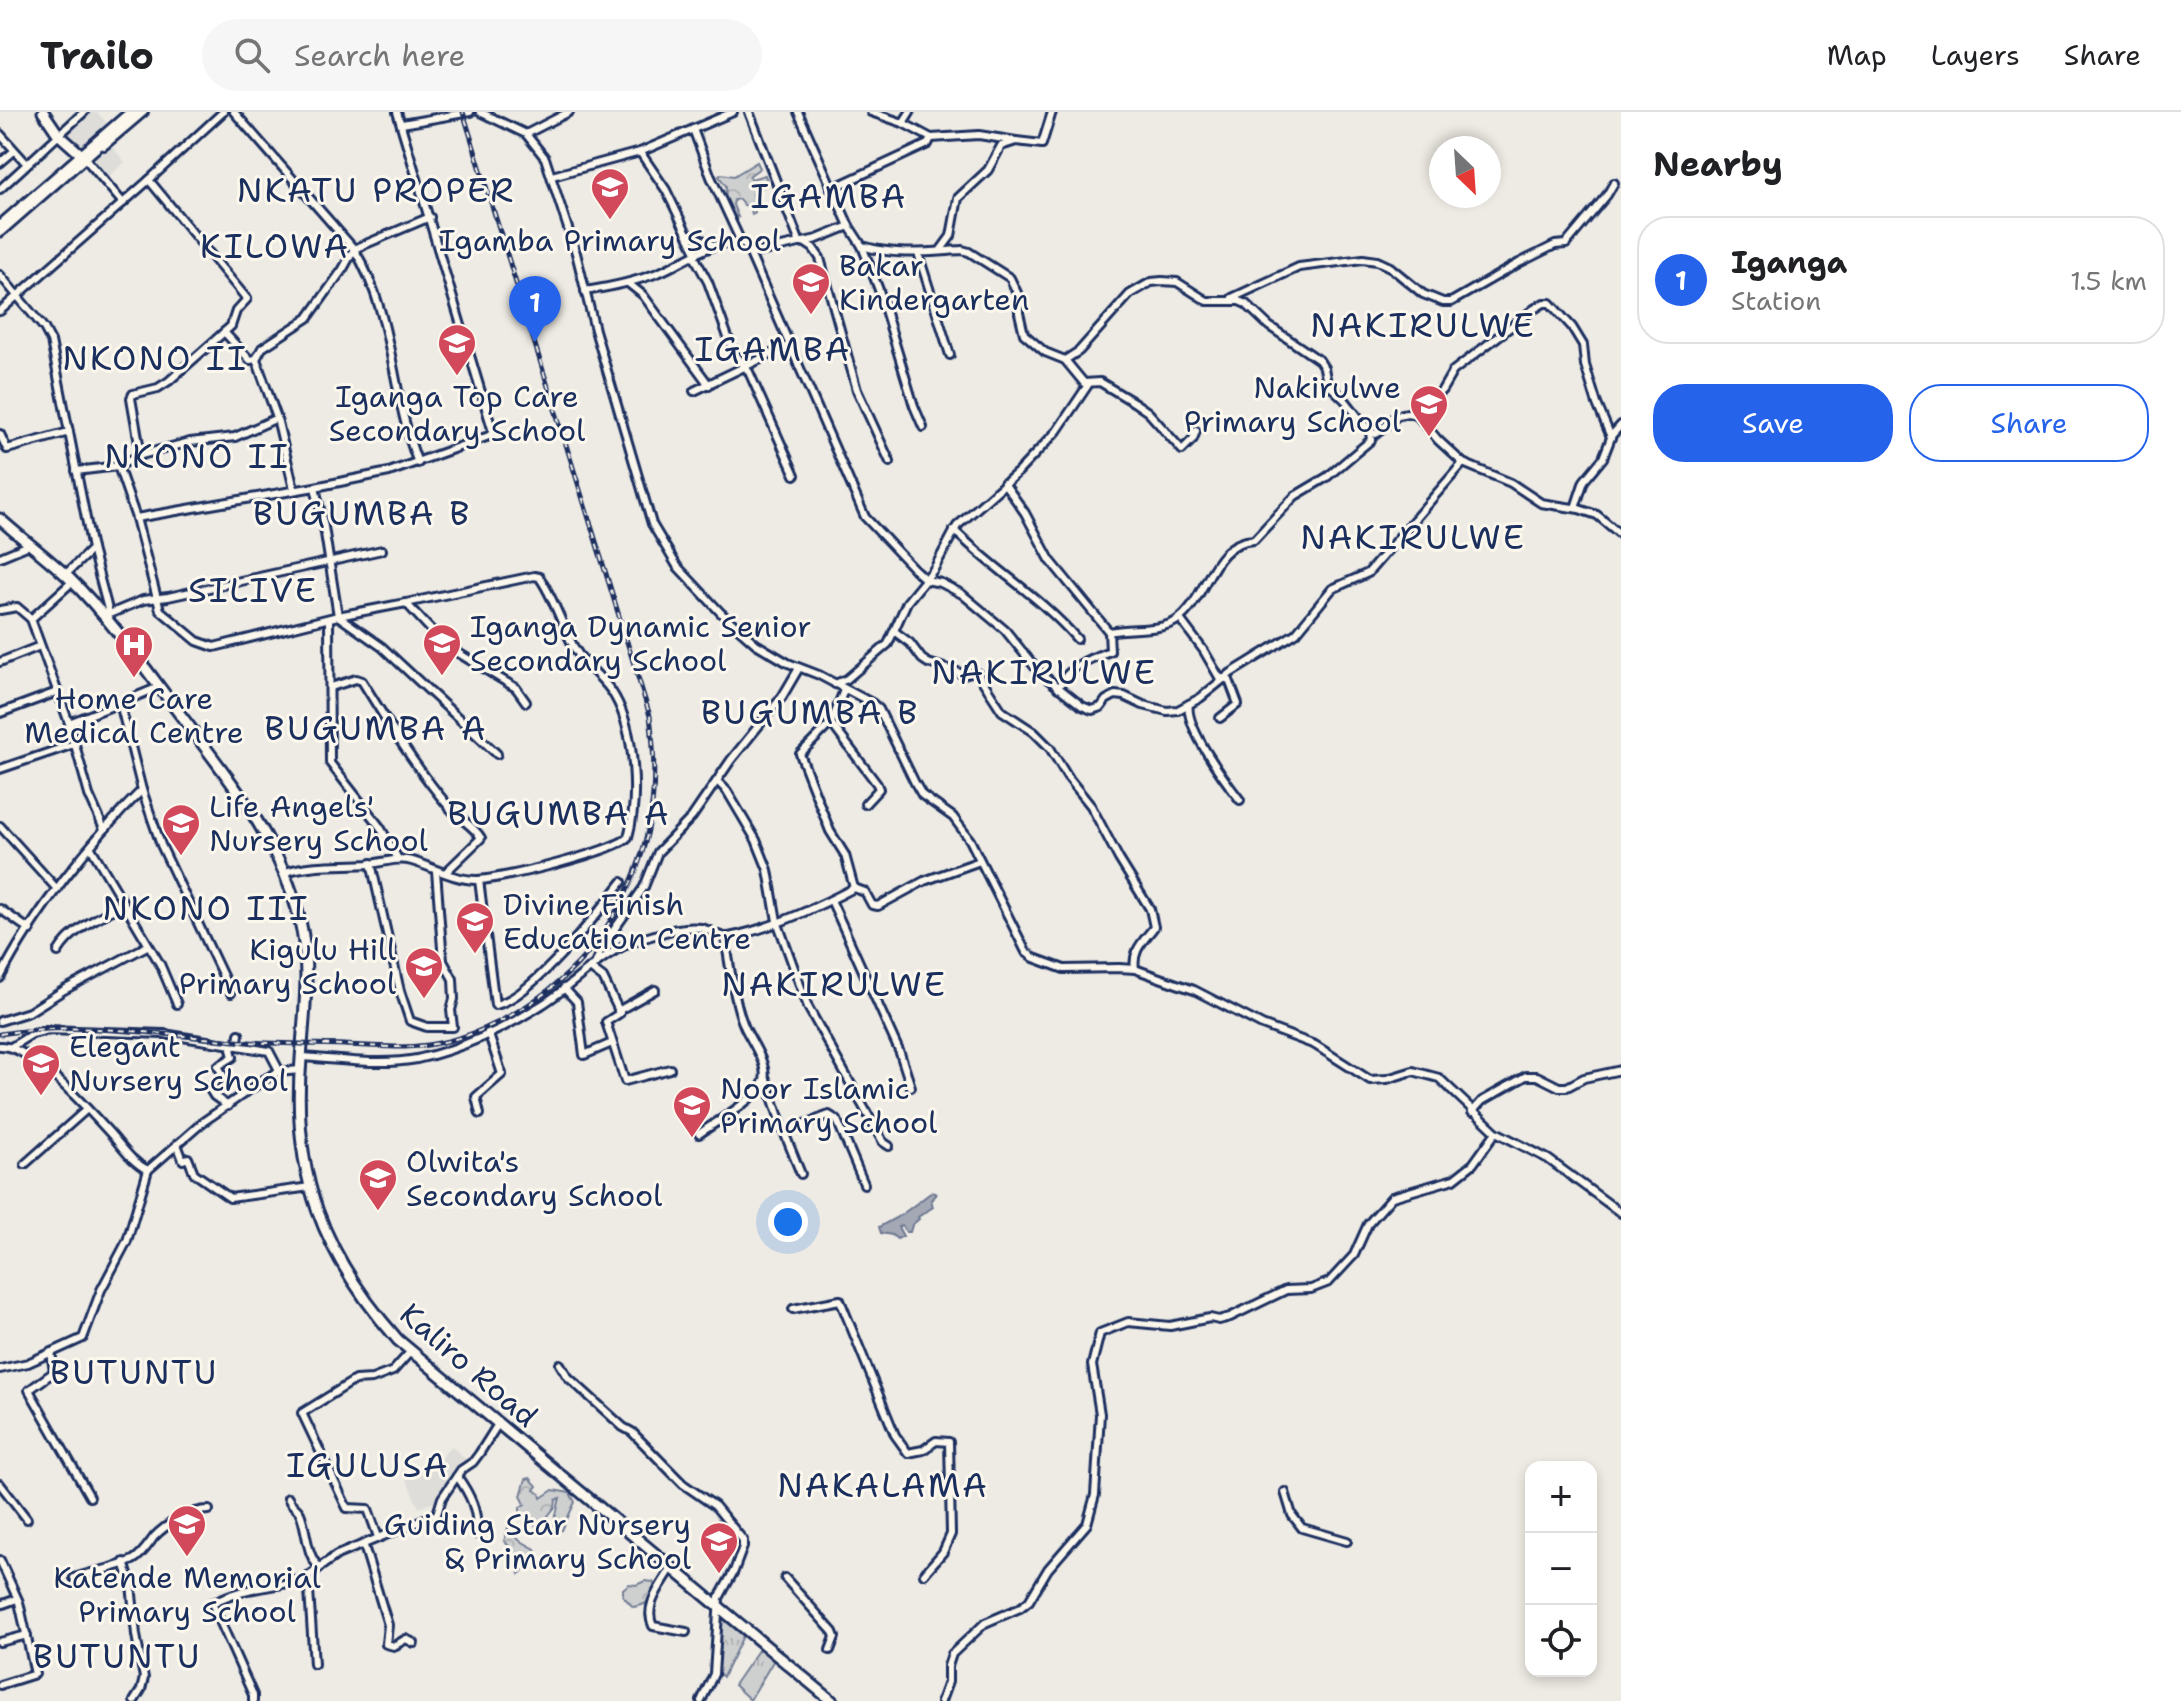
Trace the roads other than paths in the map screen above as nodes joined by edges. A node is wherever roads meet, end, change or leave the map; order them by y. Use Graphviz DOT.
graph roads {
  1 [pos="45,112"];
  2 [pos="84,112"];
  3 [pos="129,112"];
  4 [pos="136,112"];
  5 [pos="144,112"];
  6 [pos="223,112"];
  7 [pos="234,112"];
  8 [pos="397,112"];
  9 [pos="470,112"];
  10 [pos="480,112"];
  11 [pos="569,112"];
  12 [pos="733,112"];
  13 [pos="749,112"];
  14 [pos="798,112"];
  15 [pos="871,112"];
  16 [pos="910,112"];
  17 [pos="1052,112"];
  18 [pos="903,123"];
  19 [pos="402,124"];
  20 [pos="693,129"];
  21 [pos="60,133"];
  22 [pos="0,134"];
  23 [pos="526,134"];
  24 [pos="931,138"];
  25 [pos="1016,141"];
  26 [pos="14,151"];
  27 [pos="640,152"];
  28 [pos="83,156"];
  29 [pos="0,163"];
  30 [pos="27,164"];
  31 [pos="552,176"];
  32 [pos="149,180"];
  33 [pos="1614,183"];
  34 [pos="0,189"];
  35 [pos="831,189"];
  36 [pos="123,203"];
  37 [pos="430,217"];
  38 [pos="0,224"];
  39 [pos="849,226"];
  40 [pos="685,230"];
  41 [pos="0,234"];
  42 [pos="741,242"];
  43 [pos="802,243"];
  44 [pos="715,246"];
  45 [pos="862,246"];
  46 [pos="354,249"];
  47 [pos="940,251"];
  48 [pos="918,253"];
  49 [pos="750,254"];
  50 [pos="696,255"];
  51 [pos="0,275"];
  52 [pos="628,283"];
  53 [pos="585,291"];
  54 [pos="18,295"];
  55 [pos="1225,301"];
  56 [pos="0,311"];
  57 [pos="224,332"];
  58 [pos="790,345"];
  59 [pos="950,355"];
  60 [pos="256,359"];
  61 [pos="1065,360"];
  62 [pos="742,367"];
  63 [pos="709,385"];
  64 [pos="1088,385"];
  65 [pos="694,391"];
  66 [pos="1417,415"];
  67 [pos="277,418"];
  68 [pos="1621,425"];
  69 [pos="923,427"];
  70 [pos="1196,431"];
  71 [pos="69,432"];
  72 [pos="1370,432"];
  73 [pos="0,434"];
  74 [pos="1611,437"];
  75 [pos="141,455"];
  76 [pos="890,462"];
  77 [pos="418,463"];
  78 [pos="1463,463"];
  79 [pos="118,466"];
  80 [pos="76,471"];
  81 [pos="795,475"];
  82 [pos="1004,483"];
  83 [pos="315,487"];
  84 [pos="294,489"];
  85 [pos="1575,508"];
  86 [pos="136,518"];
  87 [pos="0,519"];
  88 [pos="954,530"];
  89 [pos="1621,535"];
  90 [pos="29,545"];
  91 [pos="92,549"];
  92 [pos="382,550"];
  93 [pos="0,557"];
  94 [pos="330,560"];
  95 [pos="934,569"];
  96 [pos="69,578"];
  97 [pos="926,580"];
  98 [pos="940,582"];
  99 [pos="156,597"];
  100 [pos="406,603"];
  101 [pos="0,610"];
  102 [pos="107,616"];
  103 [pos="338,616"];
  104 [pos="31,619"];
  105 [pos="1180,619"];
  106 [pos="329,620"];
  107 [pos="894,631"];
  108 [pos="1109,632"];
  109 [pos="1077,639"];
  110 [pos="40,646"];
  111 [pos="0,662"];
  112 [pos="799,668"];
  113 [pos="1223,680"];
  114 [pos="835,684"];
  115 [pos="159,687"];
  116 [pos="331,687"];
  117 [pos="1058,688"];
  118 [pos="844,690"];
  119 [pos="57,692"];
  120 [pos="526,702"];
  121 [pos="120,703"];
  122 [pos="1189,704"];
  123 [pos="0,713"];
  124 [pos="1220,718"];
  125 [pos="69,723"];
  126 [pos="831,723"];
  127 [pos="74,744"];
  128 [pos="497,754"];
  129 [pos="0,769"];
  130 [pos="717,781"];
  131 [pos="142,790"];
  132 [pos="1240,800"];
  133 [pos="865,804"];
  134 [pos="0,826"];
  135 [pos="104,829"];
  136 [pos="91,848"];
  137 [pos="398,859"];
  138 [pos="980,861"];
  139 [pos="371,863"];
  140 [pos="436,871"];
  141 [pos="285,872"];
  142 [pos="446,872"];
  143 [pos="479,880"];
  144 [pos="622,882"];
  145 [pos="854,888"];
  146 [pos="57,889"];
  147 [pos="831,900"];
  148 [pos="124,904"];
  149 [pos="0,909"];
  150 [pos="777,921"];
  151 [pos="30,930"];
  152 [pos="725,938"];
  153 [pos="147,946"];
  154 [pos="58,952"];
  155 [pos="592,966"];
  156 [pos="1135,969"];
  157 [pos="0,978"];
  158 [pos="564,988"];
  159 [pos="655,990"];
  160 [pos="231,993"];
  161 [pos="177,1004"];
  162 [pos="618,1011"];
  163 [pos="0,1021"];
  164 [pos="488,1032"];
  165 [pos="239,1034"];
  166 [pos="612,1043"];
  167 [pos="0,1046"];
  168 [pos="233,1046"];
  169 [pos="11,1047"];
  170 [pos="301,1057"];
  171 [pos="670,1069"];
  172 [pos="300,1070"];
  173 [pos="1621,1070"];
  174 [pos="280,1072"];
  175 [pos="765,1076"];
  176 [pos="911,1087"];
  177 [pos="228,1106"];
  178 [pos="87,1109"];
  179 [pos="1472,1112"];
  180 [pos="480,1114"];
  181 [pos="784,1132"];
  182 [pos="1496,1132"];
  183 [pos="699,1134"];
  184 [pos="177,1144"];
  185 [pos="889,1146"];
  186 [pos="25,1164"];
  187 [pos="148,1170"];
  188 [pos="801,1174"];
  189 [pos="864,1184"];
  190 [pos="310,1187"];
  191 [pos="1621,1213"];
  192 [pos="793,1309"];
  193 [pos="411,1351"];
  194 [pos="51,1352"];
  195 [pos="560,1364"];
  196 [pos="0,1369"];
  197 [pos="498,1424"];
  198 [pos="457,1476"];
  199 [pos="0,1484"];
  200 [pos="1285,1492"];
  201 [pos="90,1497"];
  202 [pos="288,1498"];
  203 [pos="209,1510"];
  204 [pos="27,1519"];
  205 [pos="476,1534"];
  206 [pos="378,1537"];
  207 [pos="1347,1541"];
  208 [pos="364,1546"];
  209 [pos="0,1560"];
  210 [pos="124,1562"];
  211 [pos="320,1567"];
  212 [pos="672,1567"];
  213 [pos="924,1574"];
  214 [pos="308,1576"];
  215 [pos="74,1578"];
  216 [pos="785,1578"];
  217 [pos="17,1599"];
  218 [pos="0,1605"];
  219 [pos="720,1608"];
  220 [pos="686,1632"];
  221 [pos="27,1635"];
  222 [pos="0,1642"];
  223 [pos="414,1643"];
  224 [pos="830,1650"];
  225 [pos="314,1664"];
  226 [pos="0,1685"];
  227 [pos="134,1701"];
  228 [pos="253,1701"];
  229 [pos="701,1701"];
  230 [pos="832,1701"];
  231 [pos="944,1701"];
  1 -- 21 [label="main road"];
  2 -- 21 [label="street"];
  3 -- 28 [label="street"];
  4 -- 28 [label="main road"];
  5 -- 28 [label="street"];
  6 -- 32 [label="street"];
  7 -- 46 [label="street"];
  8 -- 19 [label="street"];
  9 -- 19 [label="street"];
  10 -- 23 [label="street"];
  11 -- 23 [label="street"];
  12 -- 20 [label="street"];
  13 -- 43 [label="street"];
  14 -- 35 [label="street"];
  15 -- 18 [label="street"];
  16 -- 18 [label="street"];
  17 -- 25 [label="street"];
  18 -- 24 [label="street"];
  19 -- 37 [label="street"];
  20 -- 27 [label="street"];
  20 -- 42 [label="street"];
  21 -- 28 [label="main road"];
  21 -- 30 [label="street"];
  22 -- 26 [label="street"];
  23 -- 31 [label="street"];
  24 -- 25 [label="street"];
  24 -- 35 [label="street"];
  25 -- 47 [label="street"];
  26 -- 29 [label="street"];
  26 -- 30 [label="street"];
  27 -- 31 [label="street"];
  27 -- 40 [label="street"];
  28 -- 36 [label="street"];
  28 -- 38 [label="street"];
  28 -- 41 [label="main road"];
  30 -- 34 [label="street"];
  31 -- 53 [label="street"];
  32 -- 36 [label="street"];
  32 -- 57 [label="street"];
  33 -- 55 [label="street"];
  35 -- 39 [label="street"];
  36 -- 54 [label="street"];
  37 -- 46 [label="street"];
  37 -- 77 [label="street"];
  39 -- 43 [label="street"];
  39 -- 45 [label="street"];
  40 -- 44 [label="street"];
  40 -- 50 [label="street"];
  42 -- 44 [label="street"];
  42 -- 49 [label="street"];
  43 -- 49 [label="street"];
  43 -- 76 [label="street"];
  44 -- 50 [label="street"];
  45 -- 48 [label="street"];
  45 -- 69 [label="street"];
  46 -- 60 [label="street"];
  46 -- 77 [label="street"];
  47 -- 48 [label="street"];
  47 -- 61 [label="street"];
  48 -- 59 [label="street"];
  49 -- 58 [label="street"];
  50 -- 52 [label="street"];
  50 -- 62 [label="street"];
  51 -- 54 [label="street"];
  52 -- 53 [label="street"];
  52 -- 63 [label="street"];
  53 -- 112 [label="street"];
  54 -- 56 [label="street"];
  54 -- 71 [label="street"];
  55 -- 61 [label="street"];
  55 -- 72 [label="street"];
  57 -- 60 [label="street"];
  57 -- 75 [label="street"];
  58 -- 62 [label="street"];
  58 -- 97 [label="street"];
  60 -- 67 [label="street"];
  61 -- 64 [label="street"];
  62 -- 63 [label="street"];
  62 -- 81 [label="street"];
  63 -- 65 [label="street"];
  64 -- 70 [label="street"];
  64 -- 82 [label="street"];
  66 -- 72 [label="street"];
  66 -- 74 [label="street"];
  66 -- 78 [label="street"];
  67 -- 75 [label="street"];
  67 -- 84 [label="street"];
  68 -- 74 [label="street"];
  71 -- 73 [label="street"];
  71 -- 80 [label="street"];
  72 -- 105 [label="street"];
  74 -- 85 [label="street"];
  75 -- 79 [label="street"];
  77 -- 83 [label="street"];
  78 -- 85 [label="street"];
  78 -- 113 [label="street"];
  79 -- 80 [label="street"];
  79 -- 86 [label="street"];
  80 -- 91 [label="street"];
  82 -- 88 [label="street"];
  82 -- 108 [label="street"];
  83 -- 84 [label="street"];
  83 -- 94 [label="street"];
  84 -- 86 [label="street"];
  85 -- 89 [label="street"];
  86 -- 99 [label="street"];
  87 -- 90 [label="main road, Kaliro Road"];
  88 -- 95 [label="street"];
  88 -- 109 [label="street"];
  90 -- 93 [label="street"];
  90 -- 96 [label="main road, Kaliro Road"];
  91 -- 96 [label="street"];
  91 -- 102 [label="street"];
  92 -- 94 [label="street"];
  94 -- 99 [label="street"];
  94 -- 103 [label="street"];
  95 -- 97 [label="street"];
  95 -- 98 [label="street"];
  96 -- 102 [label="main road, Kaliro Road"];
  96 -- 104 [label="street"];
  97 -- 98 [label="street"];
  97 -- 107 [label="street"];
  98 -- 117 [label="street"];
  99 -- 102 [label="street"];
  99 -- 106 [label="street"];
  100 -- 103 [label="street"];
  100 -- 120 [label="street"];
  100 -- 143 [label="street"];
  101 -- 104 [label="street"];
  102 -- 115 [label="main road, Kaliro Road"];
  103 -- 106 [label="street"];
  103 -- 128 [label="street"];
  104 -- 110 [label="street"];
  105 -- 108 [label="street"];
  105 -- 113 [label="street"];
  106 -- 116 [label="street"];
  107 -- 114 [label="street"];
  107 -- 156 [label="street"];
  108 -- 117 [label="street"];
  110 -- 111 [label="street"];
  110 -- 119 [label="street"];
  112 -- 114 [label="street"];
  112 -- 130 [label="street"];
  113 -- 122 [label="street"];
  113 -- 124 [label="street"];
  114 -- 118 [label="street"];
  115 -- 121 [label="street"];
  115 -- 141 [label="main road, Kaliro Road"];
  116 -- 137 [label="street"];
  116 -- 142 [label="street"];
  117 -- 122 [label="street"];
  118 -- 126 [label="street"];
  118 -- 138 [label="street"];
  119 -- 123 [label="street"];
  119 -- 125 [label="street"];
  121 -- 125 [label="street"];
  121 -- 131 [label="street"];
  122 -- 132 [label="street"];
  125 -- 127 [label="street"];
  126 -- 133 [label="street"];
  126 -- 145 [label="street"];
  127 -- 129 [label="street"];
  127 -- 135 [label="street"];
  130 -- 150 [label="street"];
  130 -- 155 [label="street"];
  131 -- 135 [label="street"];
  131 -- 160 [label="street"];
  134 -- 146 [label="street"];
  135 -- 136 [label="street"];
  136 -- 146 [label="street"];
  136 -- 148 [label="street"];
  137 -- 139 [label="street"];
  137 -- 140 [label="street"];
  138 -- 145 [label="street"];
  138 -- 156 [label="street"];
  139 -- 140 [label="street"];
  139 -- 141 [label="street"];
  140 -- 142 [label="street"];
  141 -- 170 [label="main road, Kaliro Road"];
  142 -- 143 [label="street"];
  143 -- 144 [label="street"];
  145 -- 147 [label="street"];
  146 -- 151 [label="street"];
  147 -- 150 [label="street"];
  147 -- 176 [label="street"];
  148 -- 153 [label="street"];
  148 -- 154 [label="street"];
  149 -- 151 [label="street"];
  150 -- 152 [label="street"];
  150 -- 185 [label="street"];
  151 -- 157 [label="street"];
  152 -- 155 [label="street"];
  152 -- 175 [label="street"];
  153 -- 161 [label="street"];
  153 -- 163 [label="street"];
  155 -- 158 [label="street"];
  155 -- 162 [label="street"];
  156 -- 179 [label="street"];
  158 -- 164 [label="street"];
  158 -- 166 [label="street"];
  159 -- 162 [label="street"];
  162 -- 166 [label="street"];
  164 -- 170 [label="street"];
  164 -- 180 [label="street"];
  165 -- 168 [label="street"];
  166 -- 171 [label="street"];
  167 -- 169 [label="street"];
  168 -- 169 [label="street"];
  168 -- 174 [label="street"];
  168 -- 177 [label="street"];
  169 -- 178 [label="street"];
  170 -- 172 [label="main road, Kaliro Road"];
  172 -- 174 [label="street"];
  172 -- 190 [label="main road, Kaliro Road"];
  173 -- 179 [label="street"];
  174 -- 177 [label="street"];
  175 -- 181 [label="street"];
  175 -- 183 [label="street"];
  177 -- 184 [label="street"];
  178 -- 186 [label="street"];
  178 -- 187 [label="street"];
  179 -- 182 [label="street"];
  181 -- 188 [label="street"];
  181 -- 189 [label="street"];
  182 -- 191 [label="street"];
  182 -- 231 [label="street"];
  184 -- 187 [label="street"];
  184 -- 190 [label="street"];
  187 -- 194 [label="street"];
  190 -- 193 [label="main road, Kaliro Road"];
  192 -- 213 [label="street"];
  193 -- 197 [label="main road, Kaliro Road"];
  193 -- 206 [label="street"];
  194 -- 196 [label="street"];
  194 -- 201 [label="street"];
  195 -- 219 [label="street"];
  197 -- 198 [label="street"];
  197 -- 212 [label="main road, Kaliro Road"];
  198 -- 205 [label="street"];
  198 -- 206 [label="street"];
  199 -- 204 [label="street"];
  200 -- 207 [label="street"];
  202 -- 211 [label="street"];
  203 -- 210 [label="street"];
  206 -- 208 [label="street"];
  208 -- 211 [label="street"];
  208 -- 223 [label="street"];
  209 -- 217 [label="street"];
  210 -- 215 [label="street"];
  210 -- 227 [label="street"];
  211 -- 214 [label="street"];
  212 -- 219 [label="main road, Kaliro Road"];
  212 -- 220 [label="street"];
  214 -- 225 [label="street"];
  214 -- 228 [label="street"];
  216 -- 224 [label="street"];
  217 -- 218 [label="street"];
  217 -- 221 [label="street"];
  219 -- 229 [label="street"];
  219 -- 230 [label="main road, Kaliro Road"];
  221 -- 222 [label="street"];
  221 -- 226 [label="street"];
}
